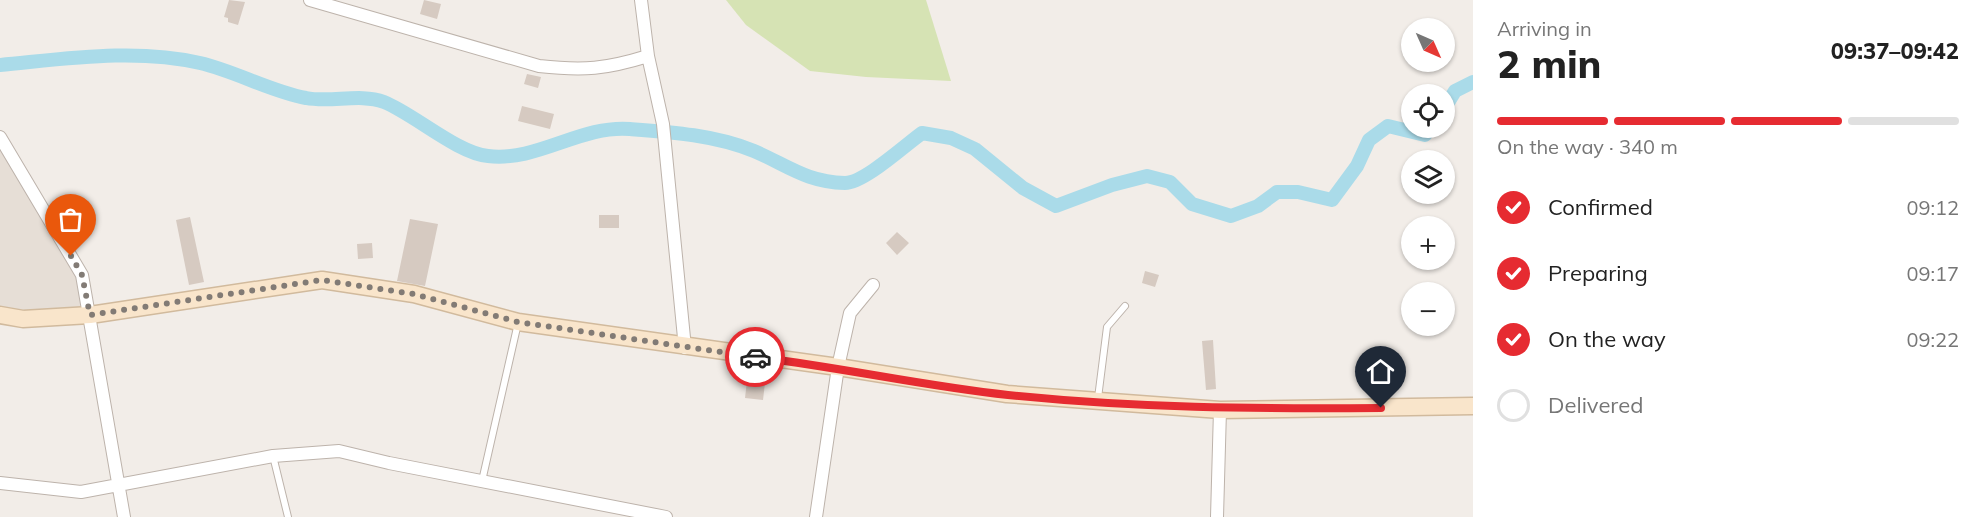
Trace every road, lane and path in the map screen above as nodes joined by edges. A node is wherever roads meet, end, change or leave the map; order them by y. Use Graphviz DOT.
graph roads {
  1 [pos="310,0"];
  2 [pos="641,0"];
  3 [pos="356,6"];
  4 [pos="648,56"];
  5 [pos="0,137"];
  6 [pos="873,285"];
  7 [pos="1125,306"];
  8 [pos="0,315"];
  9 [pos="90,315"];
  10 [pos="518,322"];
  11 [pos="685,348"];
  12 [pos="838,367"];
  13 [pos="1098,402"];
  14 [pos="1473,406"];
  15 [pos="1220,410"];
  16 [pos="273,456"];
  17 [pos="482,481"];
  18 [pos="0,483"];
  19 [pos="118,487"];
  20 [pos="124,517"];
  21 [pos="288,517"];
  22 [pos="666,517"];
  23 [pos="816,517"];
  24 [pos="1217,517"];
  1 -- 3 [label="street"];
  2 -- 4 [label="street"];
  3 -- 4 [label="street"];
  4 -- 11 [label="street"];
  5 -- 9 [label="street"];
  6 -- 12 [label="street"];
  7 -- 13 [label="lane"];
  8 -- 9 [label="main road"];
  9 -- 10 [label="main road"];
  9 -- 19 [label="street"];
  10 -- 11 [label="main road"];
  10 -- 17 [label="lane"];
  11 -- 12 [label="main road"];
  12 -- 13 [label="main road"];
  12 -- 23 [label="street"];
  13 -- 15 [label="main road"];
  14 -- 15 [label="main road"];
  15 -- 24 [label="street"];
  16 -- 17 [label="street"];
  16 -- 19 [label="street"];
  16 -- 21 [label="lane"];
  17 -- 22 [label="street"];
  18 -- 19 [label="street"];
  19 -- 20 [label="street"];
}
